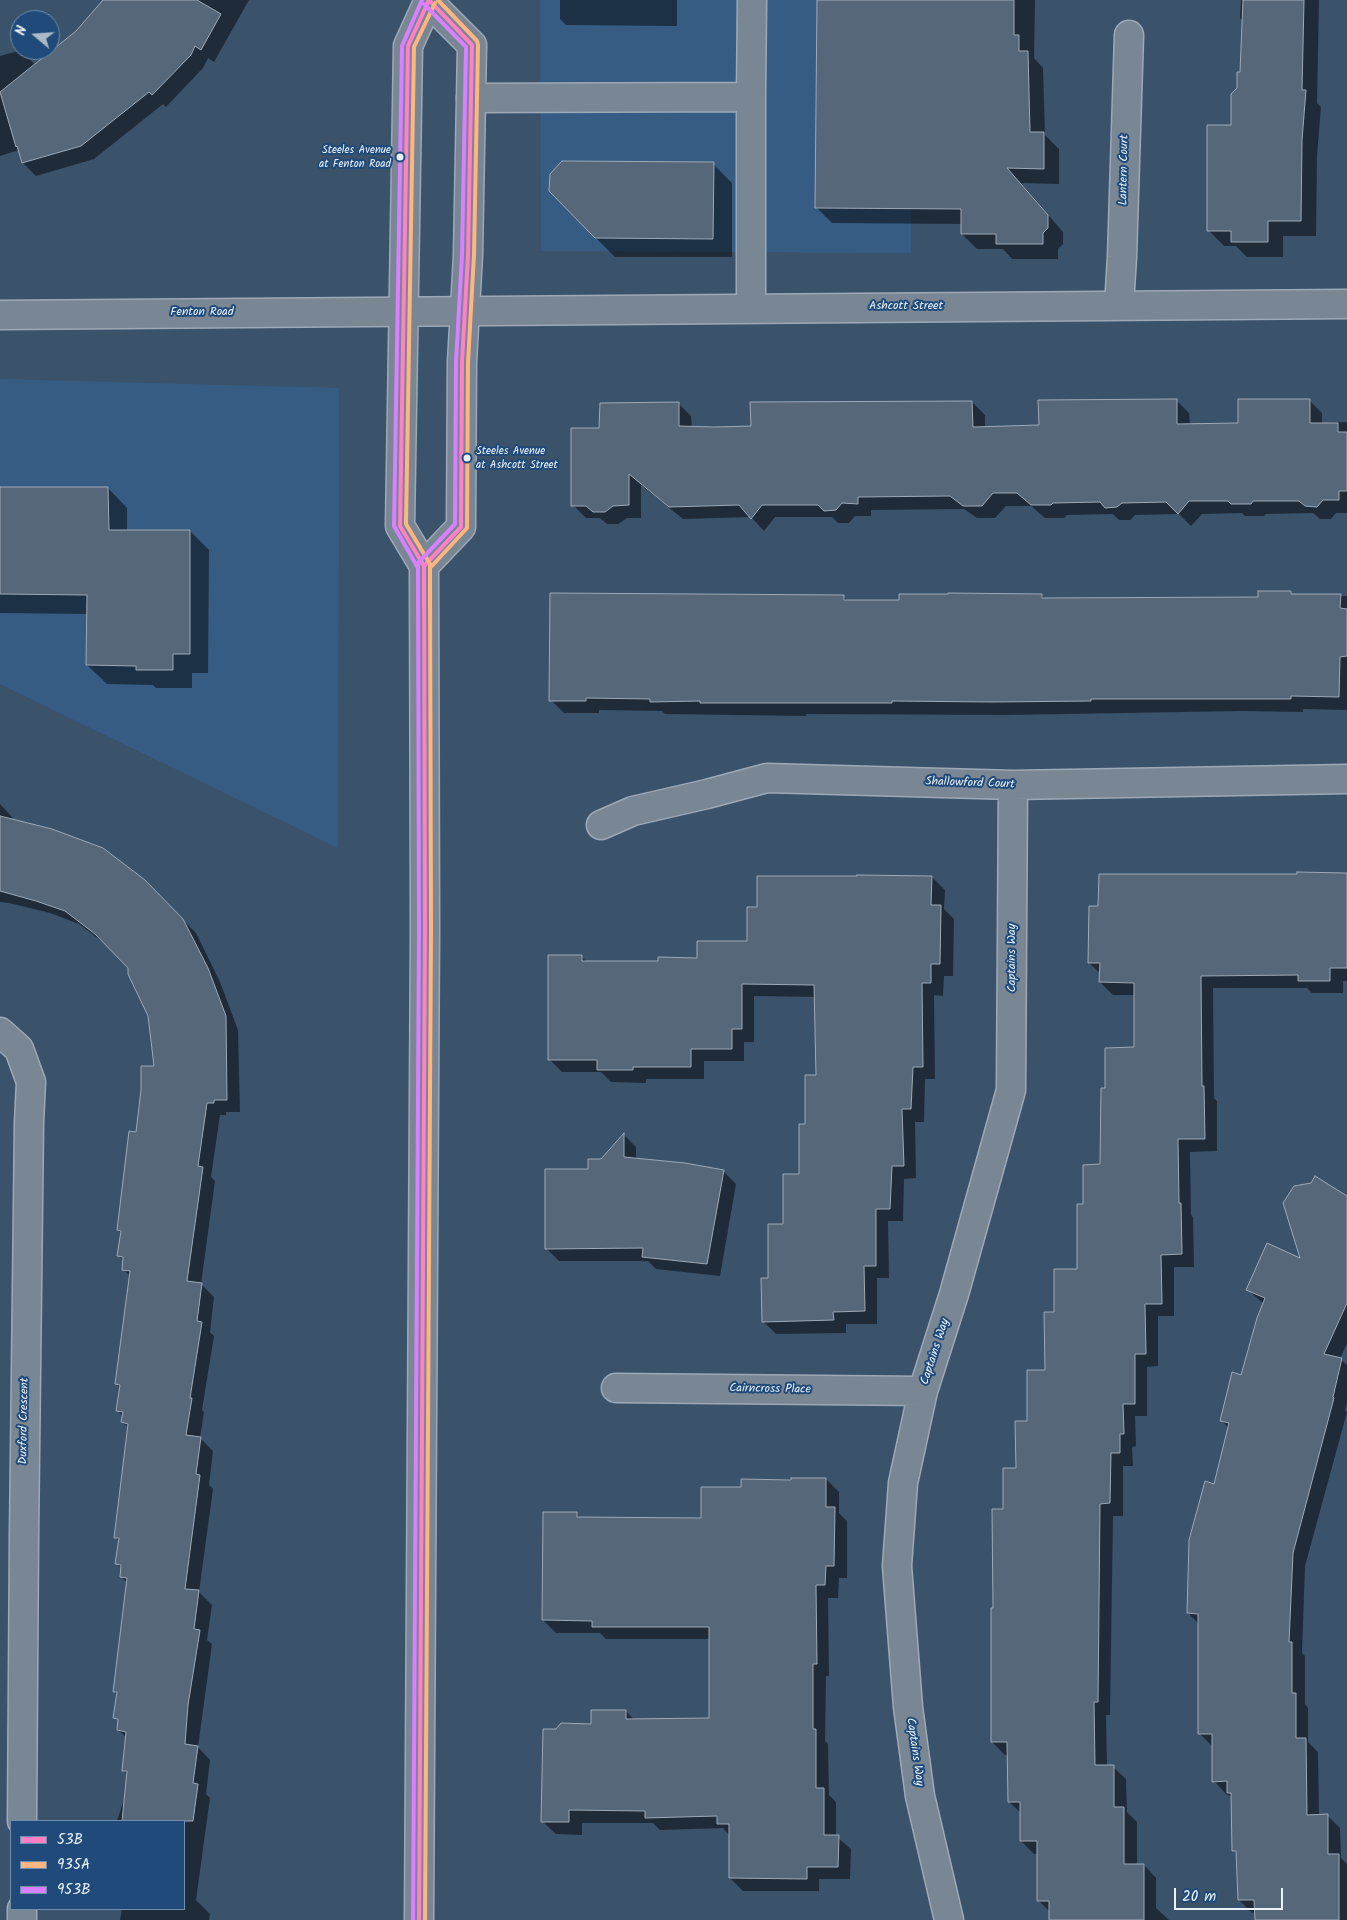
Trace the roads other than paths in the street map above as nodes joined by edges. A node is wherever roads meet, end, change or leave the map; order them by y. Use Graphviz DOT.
graph roads {
  1 [pos="752,0"];
  2 [pos="429,1"];
  3 [pos="1128,35"];
  4 [pos="751,96"];
  5 [pos="471,98"];
  6 [pos="1347,304"];
  7 [pos="1120,306"];
  8 [pos="751,309"];
  9 [pos="465,311"];
  10 [pos="404,312"];
  11 [pos="0,315"];
  12 [pos="424,566"];
  13 [pos="1347,780"];
  14 [pos="1013,785"];
  15 [pos="601,825"];
  16 [pos="0,1032"];
  17 [pos="616,1388"];
  18 [pos="923,1391"];
  19 [pos="22,1820"];
  20 [pos="420,1920"];
  21 [pos="949,1920"];
  1 -- 4 [label="street"];
  2 -- 5 [label="street"];
  2 -- 10 [label="street"];
  3 -- 7 [label="street, Lantern Court"];
  4 -- 5 [label="street"];
  4 -- 8 [label="street"];
  5 -- 9 [label="street"];
  6 -- 7 [label="street, Ashcott Street"];
  7 -- 8 [label="street, Ashcott Street"];
  8 -- 9 [label="street, Ashcott Street"];
  9 -- 10 [label="street, Fenton Road"];
  9 -- 12 [label="street"];
  10 -- 11 [label="street, Fenton Road"];
  10 -- 12 [label="street"];
  12 -- 20 [label="street"];
  13 -- 14 [label="street, Shallowford Court"];
  14 -- 15 [label="street, Shallowford Court"];
  14 -- 18 [label="street, Captains Way"];
  16 -- 19 [label="street, Duxford Crescent"];
  17 -- 18 [label="street, Cairncross Place"];
  18 -- 21 [label="street, Captains Way"];
}
